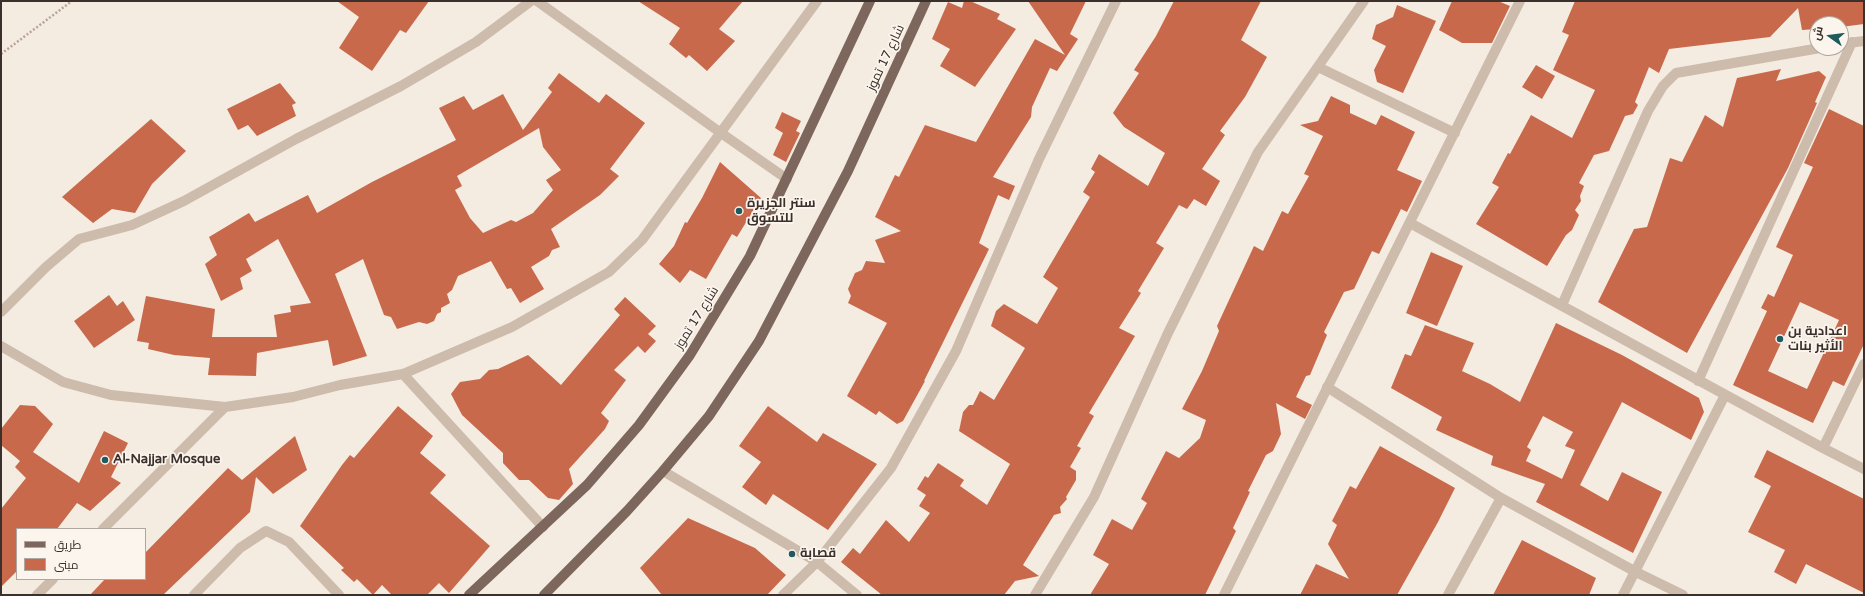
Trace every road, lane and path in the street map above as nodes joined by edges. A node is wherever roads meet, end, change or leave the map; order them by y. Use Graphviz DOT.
graph roads {
  1 [pos="72,1"];
  2 [pos="531,1"];
  3 [pos="537,1"];
  4 [pos="816,1"];
  5 [pos="870,1"];
  6 [pos="926,1"];
  7 [pos="1116,1"];
  8 [pos="1364,1"];
  9 [pos="1520,1"];
  10 [pos="1864,40"];
  11 [pos="1852,42"];
  12 [pos="1849,43"];
  13 [pos="1809,50"];
  14 [pos="1,54"];
  15 [pos="1318,67"];
  16 [pos="721,133"];
  17 [pos="1454,133"];
  18 [pos="787,179"];
  19 [pos="1410,223"];
  20 [pos="1562,305"];
  21 [pos="1,312"];
  22 [pos="1,346"];
  23 [pos="1864,364"];
  24 [pos="403,374"];
  25 [pos="1698,381"];
  26 [pos="1327,387"];
  27 [pos="1725,395"];
  28 [pos="225,407"];
  29 [pos="1823,448"];
  30 [pos="1864,469"];
  31 [pos="663,471"];
  32 [pos="1501,498"];
  33 [pos="543,527"];
  34 [pos="104,528"];
  35 [pos="816,562"];
  36 [pos="1636,572"];
  37 [pos="52,580"];
  38 [pos="37,595"];
  39 [pos="194,595"];
  40 [pos="339,595"];
  41 [pos="468,595"];
  42 [pos="544,595"];
  43 [pos="782,595"];
  44 [pos="857,595"];
  45 [pos="1035,595"];
  46 [pos="1224,595"];
  47 [pos="1448,595"];
  48 [pos="1623,595"];
  49 [pos="1683,595"];
  1 -- 14 [label="path"];
  2 -- 21 [label="street"];
  3 -- 16 [label="street"];
  4 -- 16 [label="street"];
  5 -- 18 [label="main road, شارع 17 تموز"];
  6 -- 31 [label="main road, شارع 17 تموز"];
  7 -- 35 [label="street"];
  8 -- 15 [label="street"];
  9 -- 17 [label="street"];
  10 -- 11 [label="street"];
  11 -- 12 [label="street"];
  11 -- 25 [label="street"];
  13 -- 20 [label="street"];
  15 -- 17 [label="street"];
  15 -- 45 [label="street"];
  16 -- 18 [label="street"];
  16 -- 24 [label="street"];
  17 -- 19 [label="street"];
  18 -- 33 [label="main road, شارع 17 تموز"];
  19 -- 20 [label="street"];
  19 -- 26 [label="street"];
  20 -- 25 [label="street"];
  22 -- 28 [label="street"];
  23 -- 29 [label="street"];
  24 -- 28 [label="street"];
  24 -- 33 [label="street"];
  25 -- 27 [label="street"];
  26 -- 32 [label="street"];
  26 -- 46 [label="street"];
  27 -- 29 [label="street"];
  27 -- 36 [label="street"];
  28 -- 34 [label="street"];
  29 -- 30 [label="street"];
  31 -- 35 [label="street"];
  31 -- 42 [label="main road, شارع 17 تموز"];
  32 -- 36 [label="street"];
  32 -- 47 [label="street"];
  33 -- 41 [label="main road, شارع 17 تموز"];
  35 -- 43 [label="street"];
  35 -- 44 [label="street"];
  36 -- 48 [label="street"];
  36 -- 49 [label="street"];
  37 -- 38 [label="street"];
  39 -- 40 [label="street"];
}
